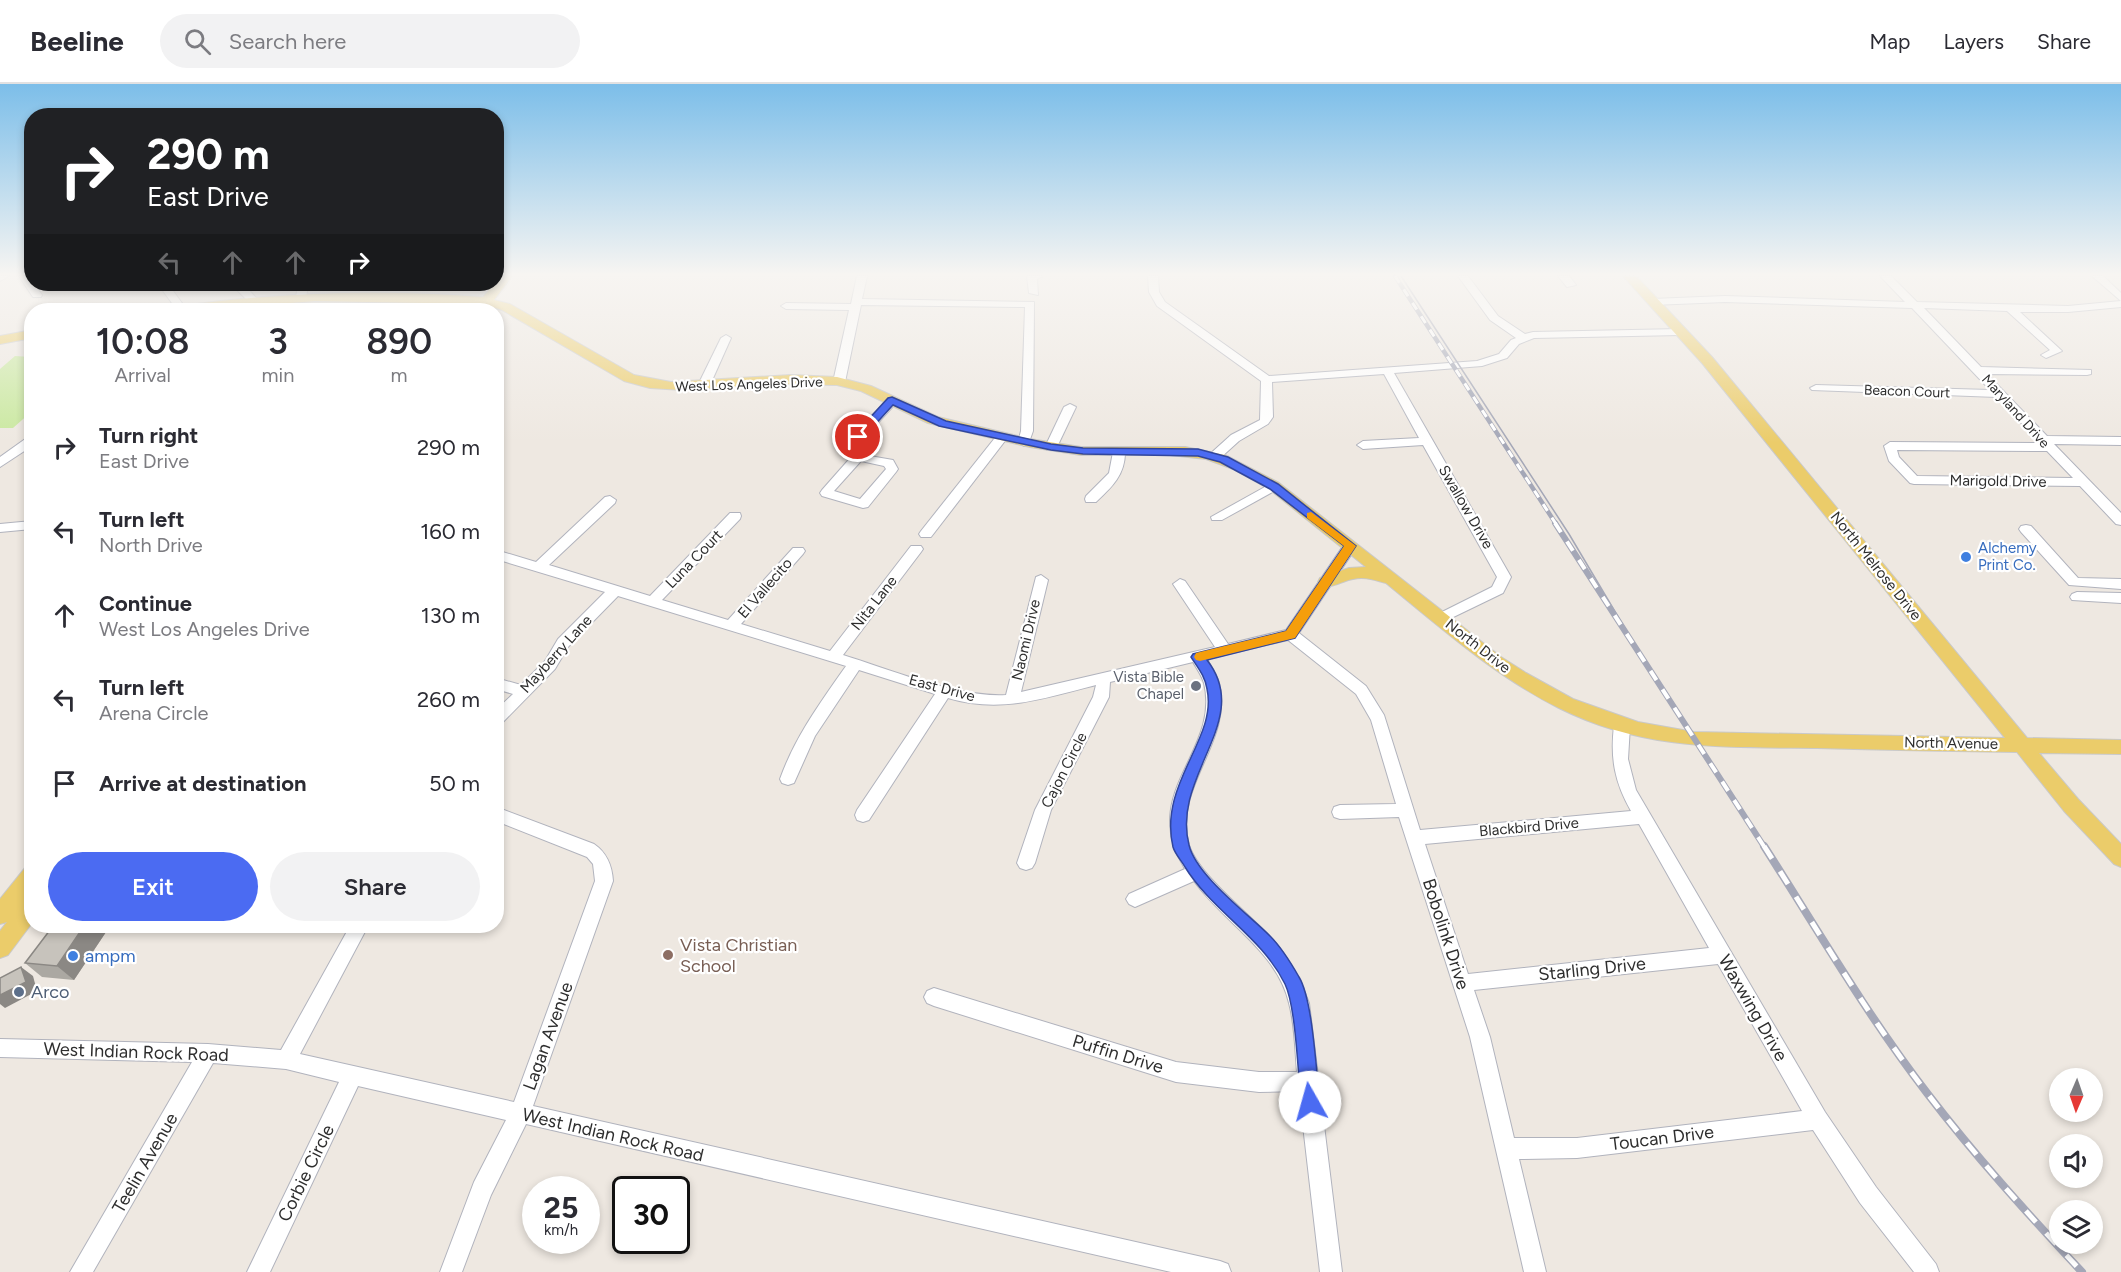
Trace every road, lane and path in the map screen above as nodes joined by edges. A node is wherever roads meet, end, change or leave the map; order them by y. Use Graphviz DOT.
graph roads {
  1 [pos="548,331"];
  2 [pos="850,331"];
  3 [pos="1029,331"];
  4 [pos="1199,331"];
  5 [pos="1513,331"];
  6 [pos="1941,331"];
  7 [pos="2036,331"];
  8 [pos="1681,332"];
  9 [pos="24,336"];
  10 [pos="726,338"];
  11 [pos="1522,338"];
  12 [pos="0,340"];
  13 [pos="2046,355"];
  14 [pos="1387,370"];
  15 [pos="1978,370"];
  16 [pos="2087,372"];
  17 [pos="1267,380"];
  18 [pos="839,382"];
  19 [pos="705,385"];
  20 [pos="1816,388"];
  21 [pos="1998,394"];
  22 [pos="892,400"];
  23 [pos="1070,407"];
  24 [pos="1002,437"];
  25 [pos="1428,441"];
  26 [pos="2121,441"];
  27 [pos="1024,442"];
  28 [pos="2045,444"];
  29 [pos="1363,445"];
  30 [pos="24,446"];
  31 [pos="1051,447"];
  32 [pos="1119,452"];
  33 [pos="858,457"];
  34 [pos="1214,457"];
  35 [pos="0,463"];
  36 [pos="2082,482"];
  37 [pos="1274,486"];
  38 [pos="1091,499"];
  39 [pos="610,500"];
  40 [pos="735,516"];
  41 [pos="1217,518"];
  42 [pos="2121,521"];
  43 [pos="24,526"];
  44 [pos="0,528"];
  45 [pos="2026,530"];
  46 [pos="926,534"];
  47 [pos="1350,546"];
  48 [pos="916,549"];
  49 [pos="798,551"];
  50 [pos="504,557"];
  51 [pos="539,567"];
  52 [pos="1041,580"];
  53 [pos="1395,581"];
  54 [pos="1326,582"];
  55 [pos="1180,584"];
  56 [pos="2121,584"];
  57 [pos="616,590"];
  58 [pos="2077,597"];
  59 [pos="2121,598"];
  60 [pos="653,601"];
  61 [pos="1441,618"];
  62 [pos="732,625"];
  63 [pos="1291,634"];
  64 [pos="1225,651"];
  65 [pos="833,657"];
  66 [pos="1198,657"];
  67 [pos="856,663"];
  68 [pos="1102,680"];
  69 [pos="504,685"];
  70 [pos="522,691"];
  71 [pos="945,691"];
  72 [pos="1012,700"];
  73 [pos="504,711"];
  74 [pos="1622,726"];
  75 [pos="1780,740"];
  76 [pos="2023,745"];
  77 [pos="2121,747"];
  78 [pos="788,779"];
  79 [pos="1407,810"];
  80 [pos="1340,812"];
  81 [pos="863,815"];
  82 [pos="504,817"];
  83 [pos="1644,817"];
  84 [pos="1414,838"];
  85 [pos="2121,858"];
  86 [pos="1026,863"];
  87 [pos="1197,872"];
  88 [pos="24,884"];
  89 [pos="1135,898"];
  90 [pos="0,915"];
  91 [pos="24,916"];
  92 [pos="355,933"];
  93 [pos="0,948"];
  94 [pos="1722,956"];
  95 [pos="1461,982"];
  96 [pos="934,997"];
  97 [pos="0,1048"];
  98 [pos="208,1053"];
  99 [pos="286,1060"];
  100 [pos="353,1074"];
  101 [pos="1308,1081"];
  102 [pos="520,1114"];
  103 [pos="1818,1119"];
  104 [pos="1506,1149"];
  105 [pos="81,1272"];
  106 [pos="258,1272"];
  107 [pos="451,1272"];
  108 [pos="1220,1272"];
  109 [pos="1331,1272"];
  110 [pos="1535,1272"];
  111 [pos="1928,1272"];
  1 -- 19 [label="main road, West Los Angeles Drive"];
  2 -- 18 [label="street"];
  3 -- 27 [label="street"];
  4 -- 17 [label="street"];
  5 -- 11 [label="street"];
  6 -- 15 [label="street, Maryland Drive"];
  7 -- 13 [label="street"];
  8 -- 11 [label="street"];
  8 -- 76 [label="main road, North Melrose Drive"];
  9 -- 12 [label="main road"];
  10 -- 19 [label="street"];
  11 -- 14 [label="street"];
  14 -- 17 [label="street"];
  14 -- 25 [label="street, Swallow Drive"];
  15 -- 16 [label="street"];
  15 -- 21 [label="street, Maryland Drive"];
  17 -- 34 [label="street"];
  18 -- 19 [label="main road, West Los Angeles Drive"];
  18 -- 22 [label="main road, West Los Angeles Drive"];
  20 -- 21 [label="street, Beacon Court"];
  21 -- 28 [label="street, Maryland Drive"];
  22 -- 24 [label="main road, West Los Angeles Drive"];
  22 -- 33 [label="street"];
  23 -- 31 [label="street"];
  24 -- 27 [label="main road, West Los Angeles Drive"];
  24 -- 46 [label="street"];
  25 -- 29 [label="street"];
  25 -- 61 [label="street, Swallow Drive"];
  26 -- 28 [label="street"];
  27 -- 31 [label="main road, West Los Angeles Drive"];
  28 -- 36 [label="street, Maryland Drive"];
  28 -- 36 [label="street, Marigold Drive"];
  30 -- 35 [label="street"];
  31 -- 32 [label="main road, West Los Angeles Drive"];
  32 -- 34 [label="main road, West Los Angeles Drive"];
  32 -- 38 [label="street"];
  33 -- 33 [label="street"];
  34 -- 37 [label="main road, North Drive"];
  36 -- 42 [label="street, Maryland Drive"];
  37 -- 41 [label="street"];
  37 -- 47 [label="main road, North Drive"];
  39 -- 51 [label="street"];
  40 -- 60 [label="street, Luna Court"];
  43 -- 44 [label="street"];
  45 -- 56 [label="street"];
  47 -- 53 [label="main road, North Drive"];
  47 -- 54 [label="street"];
  48 -- 65 [label="street, Nita Lane"];
  49 -- 62 [label="street, El Vallecito"];
  50 -- 51 [label="street, East Drive"];
  51 -- 57 [label="street, East Drive"];
  52 -- 72 [label="street, Naomi Drive"];
  53 -- 54 [label="main road"];
  53 -- 61 [label="main road, North Drive"];
  54 -- 63 [label="street"];
  55 -- 64 [label="street"];
  57 -- 60 [label="street, East Drive"];
  57 -- 70 [label="street, Mayberry Lane"];
  58 -- 59 [label="street"];
  60 -- 62 [label="street, East Drive"];
  61 -- 74 [label="main road, North Drive"];
  62 -- 65 [label="street, East Drive"];
  63 -- 64 [label="street, East Drive"];
  63 -- 79 [label="street, Bobolink Drive"];
  64 -- 66 [label="street, East Drive"];
  65 -- 67 [label="street, East Drive"];
  66 -- 68 [label="street, East Drive"];
  66 -- 87 [label="street"];
  67 -- 71 [label="street, East Drive"];
  67 -- 78 [label="street"];
  68 -- 72 [label="street, East Drive"];
  68 -- 86 [label="street, Cajon Circle"];
  69 -- 70 [label="street"];
  70 -- 73 [label="street, Mayberry Lane"];
  71 -- 72 [label="street, East Drive"];
  71 -- 81 [label="street"];
  74 -- 75 [label="main road, North Drive"];
  74 -- 83 [label="street, Waxwing Drive"];
  75 -- 76 [label="main road, North Avenue"];
  76 -- 77 [label="main road, North Avenue"];
  76 -- 85 [label="main road, North Melrose Drive"];
  79 -- 80 [label="street"];
  79 -- 84 [label="street, Bobolink Drive"];
  82 -- 102 [label="street, Lagan Avenue"];
  83 -- 84 [label="street, Blackbird Drive"];
  83 -- 94 [label="street, Waxwing Drive"];
  84 -- 95 [label="street, Bobolink Drive"];
  87 -- 89 [label="street"];
  87 -- 101 [label="street"];
  88 -- 90 [label="main road"];
  91 -- 93 [label="main road"];
  92 -- 99 [label="street"];
  94 -- 95 [label="street, Starling Drive"];
  94 -- 103 [label="street, Waxwing Drive"];
  95 -- 104 [label="street, Bobolink Drive"];
  96 -- 101 [label="street, Puffin Drive"];
  97 -- 98 [label="street, West Indian Rock Road"];
  98 -- 99 [label="street, West Indian Rock Road"];
  98 -- 105 [label="street, Teelin Avenue"];
  99 -- 100 [label="street, West Indian Rock Road"];
  100 -- 102 [label="street, West Indian Rock Road"];
  100 -- 106 [label="street, Corbie Circle"];
  101 -- 109 [label="street"];
  102 -- 107 [label="street, Lagan Avenue"];
  102 -- 108 [label="street, West Indian Rock Road"];
  103 -- 104 [label="street, Toucan Drive"];
  103 -- 111 [label="street, Waxwing Drive"];
  104 -- 110 [label="street, Bobolink Drive"];
}
